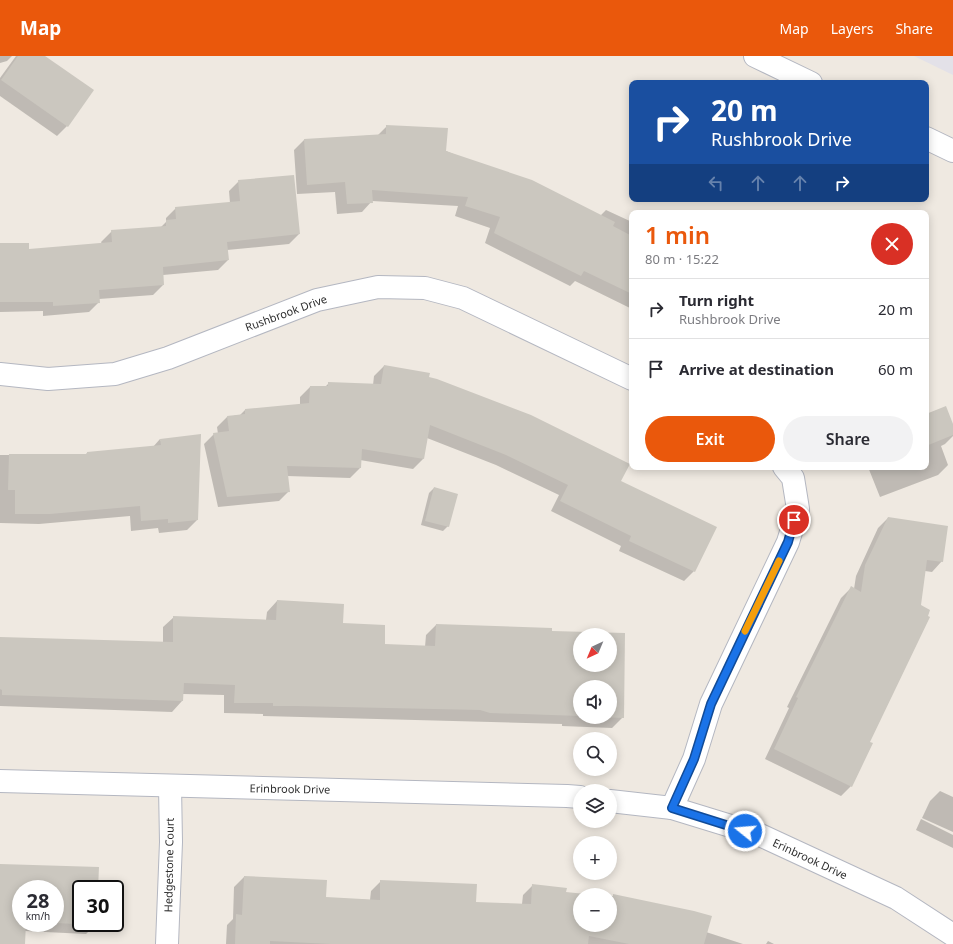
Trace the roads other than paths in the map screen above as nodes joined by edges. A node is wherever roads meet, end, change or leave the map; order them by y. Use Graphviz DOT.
graph roads {
  1 [pos="755,56"];
  2 [pos="805,80"];
  3 [pos="929,139"];
  4 [pos="953,151"];
  5 [pos="0,374"];
  6 [pos="629,378"];
  7 [pos="786,470"];
  8 [pos="0,781"];
  9 [pos="170,786"];
  10 [pos="573,796"];
  11 [pos="617,802"];
  12 [pos="672,808"];
  13 [pos="953,935"];
  14 [pos="168,944"];
  1 -- 2 [label="street"];
  3 -- 4 [label="street"];
  5 -- 6 [label="street, Rushbrook Drive"];
  7 -- 12 [label="street"];
  8 -- 9 [label="street, Erinbrook Drive"];
  9 -- 10 [label="street, Erinbrook Drive"];
  9 -- 14 [label="street, Hedgestone Court"];
  11 -- 12 [label="street, Erinbrook Drive"];
  12 -- 13 [label="street, Erinbrook Drive"];
}
